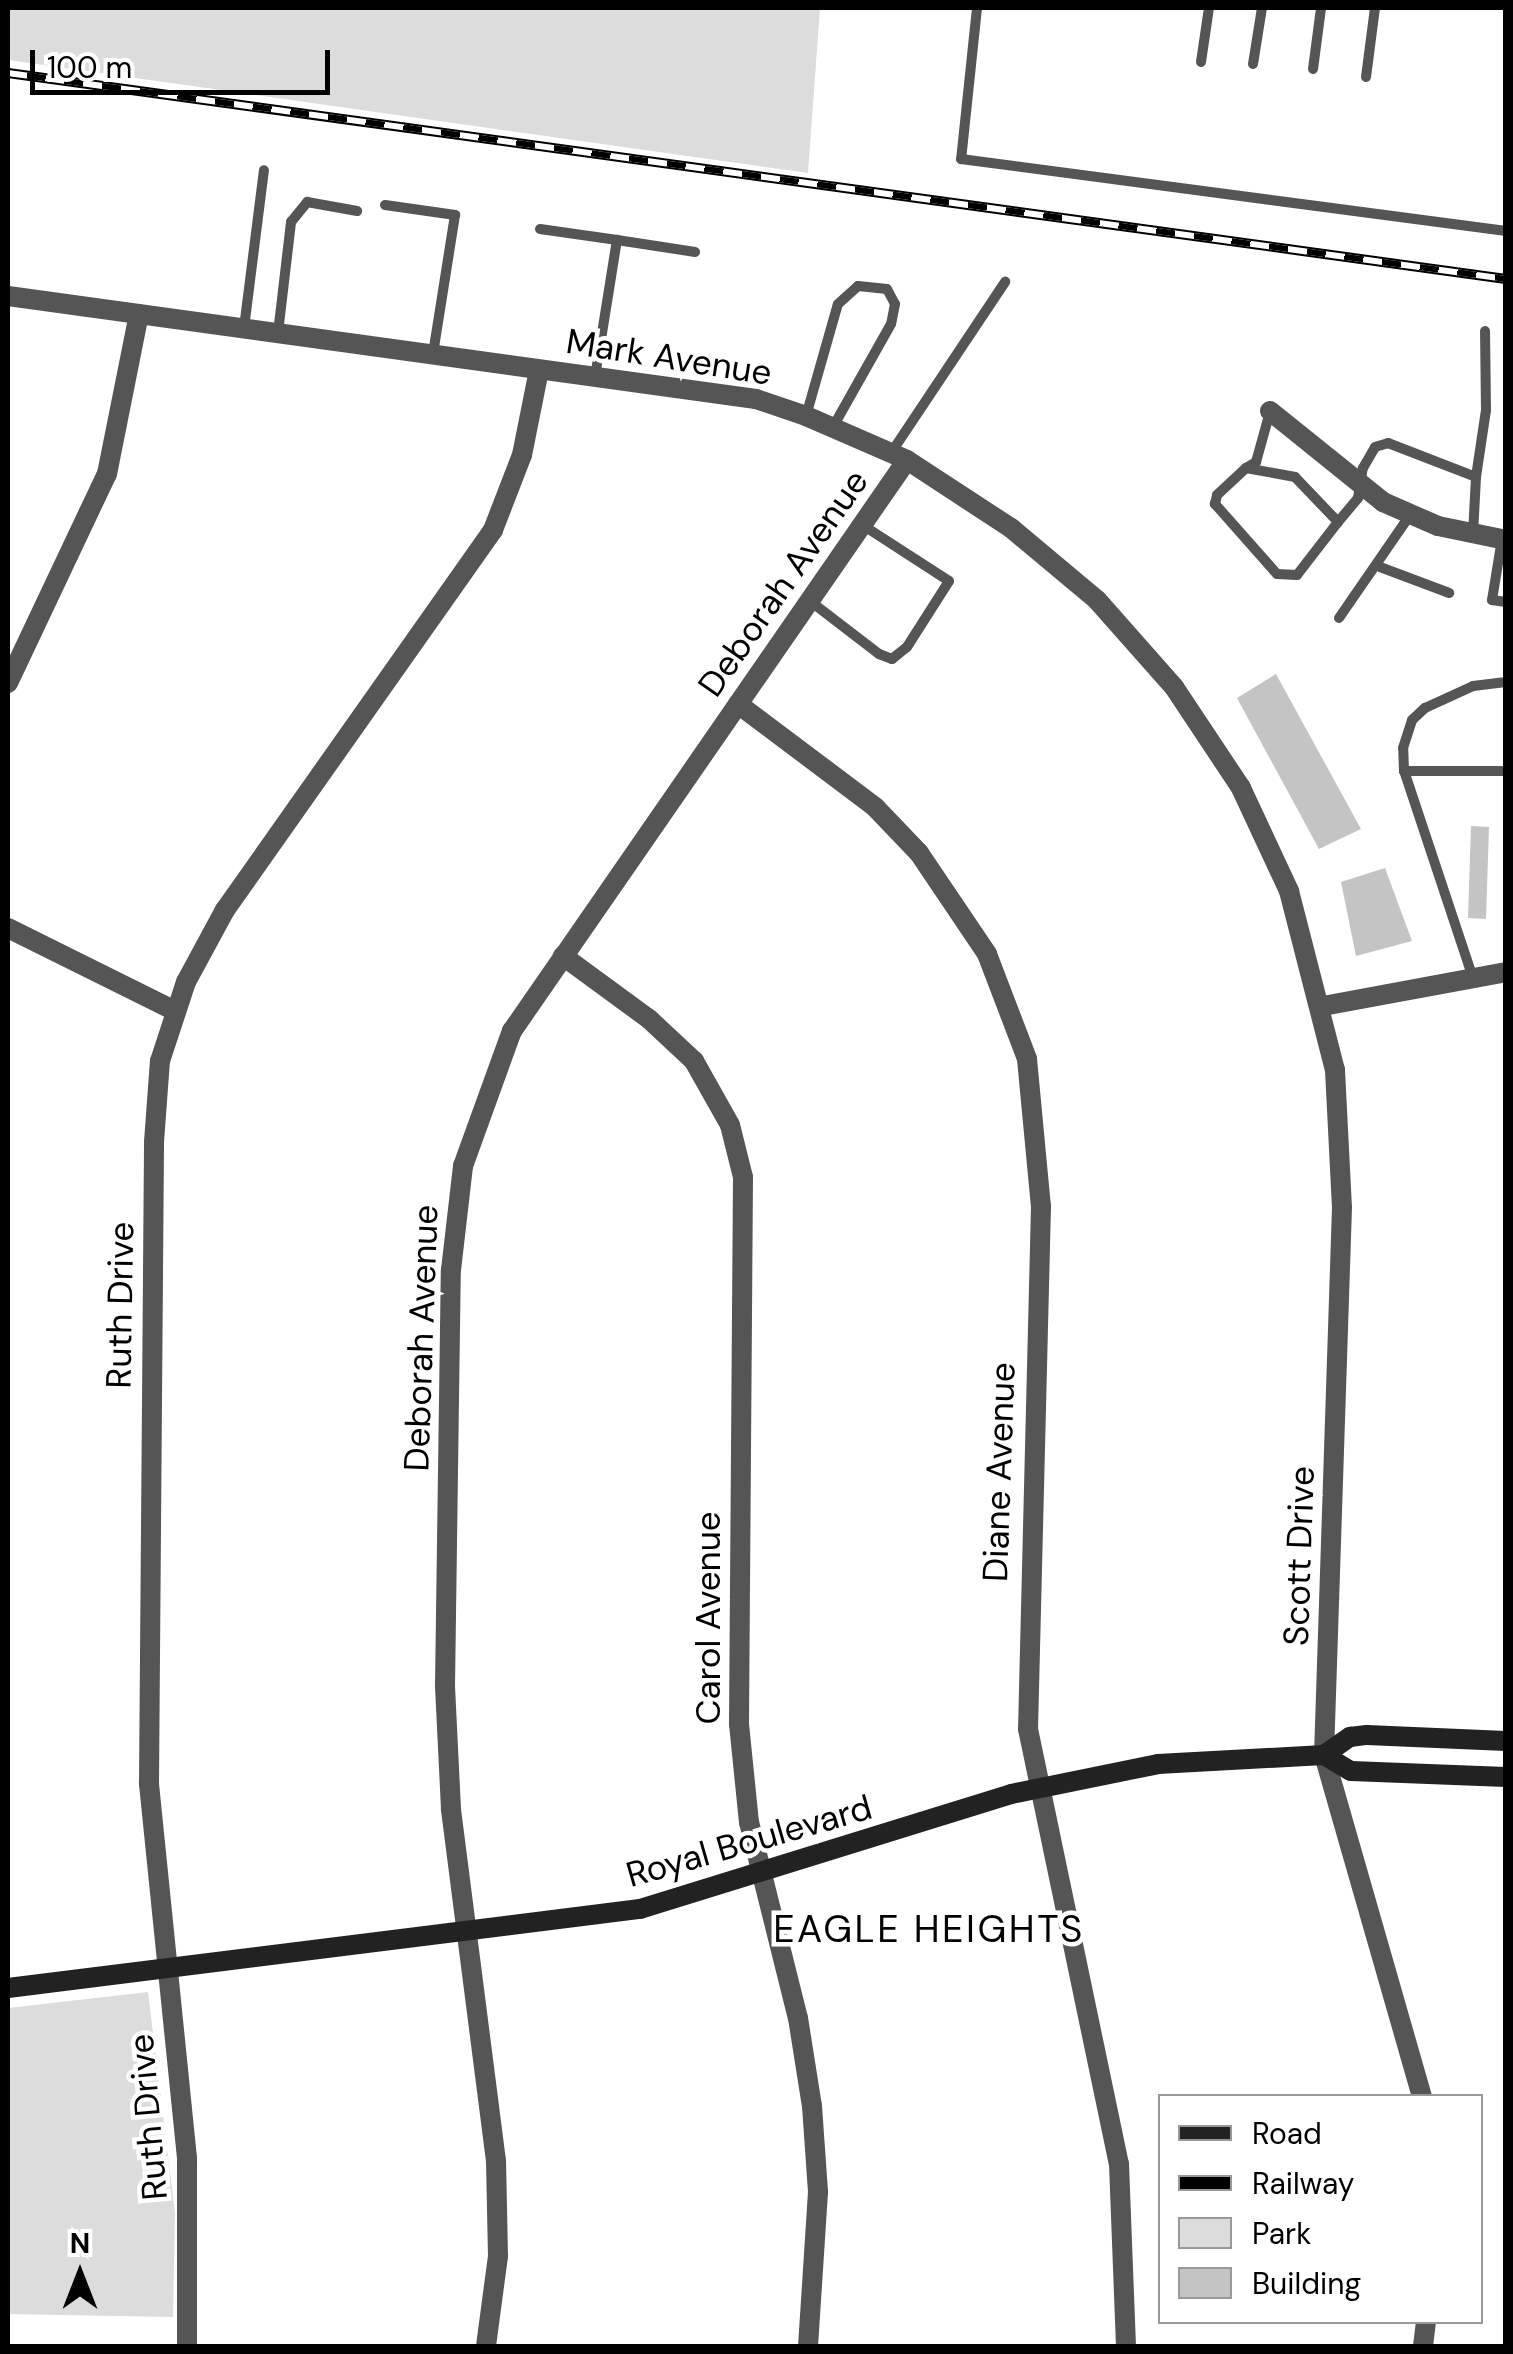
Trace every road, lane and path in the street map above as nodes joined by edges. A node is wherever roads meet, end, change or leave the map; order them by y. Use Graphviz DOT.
graph roads {
  1 [pos="977,8"];
  2 [pos="1208,8"];
  3 [pos="1262,8"];
  4 [pos="1321,8"];
  5 [pos="1375,8"];
  6 [pos="1201,62"];
  7 [pos="1253,64"];
  8 [pos="1313,69"];
  9 [pos="1366,77"];
  10 [pos="264,170"];
  11 [pos="385,205"];
  12 [pos="357,211"];
  13 [pos="540,229"];
  14 [pos="1506,231"];
  15 [pos="616,240"];
  16 [pos="694,252"];
  17 [pos="1006,282"];
  18 [pos="8,296"];
  19 [pos="139,314"];
  20 [pos="244,329"];
  21 [pos="1485,331"];
  22 [pos="278,334"];
  23 [pos="433,355"];
  24 [pos="539,370"];
  25 [pos="596,376"];
  26 [pos="1270,412"];
  27 [pos="806,416"];
  28 [pos="832,427"];
  29 [pos="899,456"];
  30 [pos="1246,468"];
  31 [pos="1476,476"];
  32 [pos="1359,485"];
  33 [pos="1410,515"];
  34 [pos="1338,522"];
  35 [pos="864,526"];
  36 [pos="1474,536"];
  37 [pos="1504,540"];
  38 [pos="1380,567"];
  39 [pos="1449,593"];
  40 [pos="810,601"];
  41 [pos="1506,602"];
  42 [pos="1340,618"];
  43 [pos="1506,682"];
  44 [pos="8,683"];
  45 [pos="738,704"];
  46 [pos="1404,771"];
  47 [pos="1506,771"];
  48 [pos="8,928"];
  49 [pos="563,956"];
  50 [pos="1506,972"];
  51 [pos="1472,975"];
  52 [pos="1323,1006"];
  53 [pos="175,1011"];
  54 [pos="1506,1741"];
  55 [pos="1324,1755"];
  56 [pos="1506,1777"];
  57 [pos="1036,1788"];
  58 [pos="760,1875"];
  59 [pos="466,1929"];
  60 [pos="166,1973"];
  61 [pos="8,1988"];
  62 [pos="1421,2094"];
  63 [pos="187,2346"];
  64 [pos="486,2346"];
  65 [pos="808,2346"];
  66 [pos="1126,2346"];
  1 -- 14 [label="lane"];
  2 -- 6 [label="lane"];
  3 -- 7 [label="lane"];
  4 -- 8 [label="lane"];
  5 -- 9 [label="lane"];
  10 -- 20 [label="lane"];
  11 -- 23 [label="lane"];
  12 -- 22 [label="lane"];
  13 -- 15 [label="lane"];
  15 -- 16 [label="lane"];
  15 -- 25 [label="lane"];
  17 -- 29 [label="lane"];
  18 -- 19 [label="street, Mark Avenue"];
  19 -- 20 [label="street, Mark Avenue"];
  19 -- 44 [label="street"];
  20 -- 22 [label="street, Mark Avenue"];
  21 -- 31 [label="lane"];
  22 -- 23 [label="street, Mark Avenue"];
  23 -- 24 [label="street, Mark Avenue"];
  24 -- 25 [label="street, Mark Avenue"];
  24 -- 53 [label="street, Ruth Drive"];
  25 -- 27 [label="street, Mark Avenue"];
  26 -- 30 [label="lane"];
  26 -- 32 [label="street"];
  27 -- 28 [label="street, Mark Avenue"];
  27 -- 28 [label="lane"];
  28 -- 29 [label="street, Mark Avenue"];
  29 -- 35 [label="street, Deborah Avenue"];
  29 -- 52 [label="street, Mark Avenue"];
  30 -- 34 [label="lane"];
  30 -- 34 [label="lane"];
  31 -- 32 [label="lane"];
  31 -- 36 [label="lane"];
  32 -- 33 [label="street"];
  32 -- 34 [label="lane"];
  33 -- 36 [label="street"];
  33 -- 38 [label="lane"];
  35 -- 40 [label="street, Deborah Avenue"];
  35 -- 40 [label="lane"];
  36 -- 37 [label="street"];
  37 -- 41 [label="lane"];
  38 -- 39 [label="lane"];
  38 -- 42 [label="lane"];
  40 -- 45 [label="street, Deborah Avenue"];
  43 -- 46 [label="lane"];
  45 -- 49 [label="street, Deborah Avenue"];
  45 -- 57 [label="street, Diane Avenue"];
  46 -- 47 [label="lane"];
  46 -- 51 [label="lane"];
  48 -- 53 [label="street"];
  49 -- 58 [label="street, Carol Avenue"];
  49 -- 59 [label="street, Deborah Avenue"];
  50 -- 51 [label="street"];
  51 -- 52 [label="street"];
  52 -- 55 [label="street, Scott Drive"];
  53 -- 60 [label="street, Ruth Drive"];
  54 -- 55 [label="street, Royal Boulevard"];
  55 -- 56 [label="street, Royal Boulevard"];
  55 -- 57 [label="street, Royal Boulevard"];
  55 -- 62 [label="street, Scott Drive"];
  57 -- 58 [label="street, Royal Boulevard"];
  57 -- 66 [label="street, Diane Avenue"];
  58 -- 59 [label="street, Royal Boulevard"];
  58 -- 65 [label="street, Carol Avenue"];
  59 -- 60 [label="street, Royal Boulevard"];
  59 -- 64 [label="street, Deborah Avenue"];
  60 -- 61 [label="street, Royal Boulevard"];
  60 -- 63 [label="street, Ruth Drive"];
}
